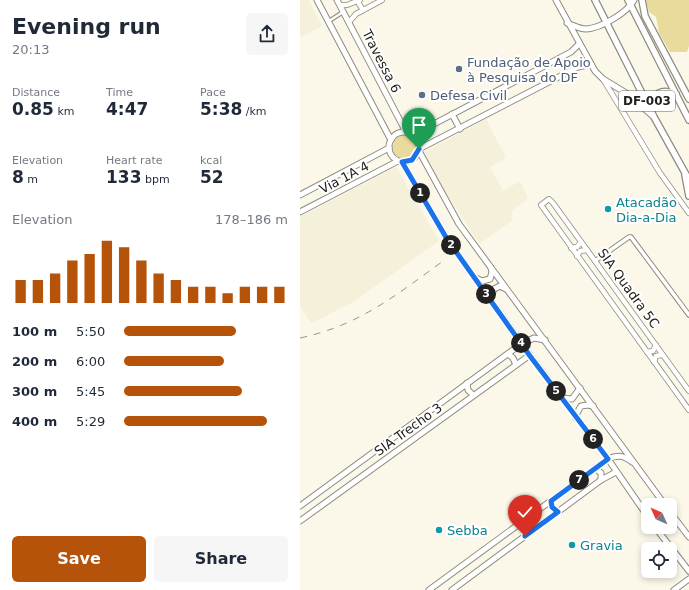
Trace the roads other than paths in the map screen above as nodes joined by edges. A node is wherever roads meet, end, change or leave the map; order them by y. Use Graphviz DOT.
graph roads {
  1 [pos="317,0"];
  2 [pos="337,0"];
  3 [pos="360,0"];
  4 [pos="382,0"];
  5 [pos="556,0"];
  6 [pos="595,0"];
  7 [pos="628,0"];
  8 [pos="634,0"];
  9 [pos="642,0"];
  10 [pos="340,5"];
  11 [pos="631,6"];
  12 [pos="364,10"];
  13 [pos="344,12"];
  14 [pos="328,21"];
  15 [pos="349,22"];
  16 [pos="606,22"];
  17 [pos="567,23"];
  18 [pos="579,44"];
  19 [pos="590,64"];
  20 [pos="603,79"];
  21 [pos="676,94"];
  22 [pos="689,99"];
  23 [pos="650,107"];
  24 [pos="452,114"];
  25 [pos="654,117"];
  26 [pos="689,120"];
  27 [pos="460,129"];
  28 [pos="406,132"];
  29 [pos="413,134"];
  30 [pos="391,140"];
  31 [pos="389,148"];
  32 [pos="419,150"];
  33 [pos="400,161"];
  34 [pos="685,173"];
  35 [pos="689,180"];
  36 [pos="300,196"];
  37 [pos="689,196"];
  38 [pos="300,212"];
  39 [pos="689,213"];
  40 [pos="581,242"];
  41 [pos="571,248"];
  42 [pos="587,250"];
  43 [pos="577,256"];
  44 [pos="595,261"];
  45 [pos="490,265"];
  46 [pos="473,277"];
  47 [pos="507,289"];
  48 [pos="490,300"];
  49 [pos="689,315"];
  50 [pos="545,340"];
  51 [pos="521,344"];
  52 [pos="656,345"];
  53 [pos="647,352"];
  54 [pos="508,354"];
  55 [pos="662,355"];
  56 [pos="530,356"];
  57 [pos="654,362"];
  58 [pos="516,365"];
  59 [pos="467,383"];
  60 [pos="580,388"];
  61 [pos="689,391"];
  62 [pos="473,395"];
  63 [pos="560,397"];
  64 [pos="593,406"];
  65 [pos="689,410"];
  66 [pos="576,418"];
  67 [pos="608,459"];
  68 [pos="594,468"];
  69 [pos="639,468"];
  70 [pos="616,472"];
  71 [pos="601,480"];
  72 [pos="322,490"];
  73 [pos="312,497"];
  74 [pos="660,498"];
  75 [pos="329,500"];
  76 [pos="551,501"];
  77 [pos="300,506"];
  78 [pos="319,507"];
  79 [pos="641,507"];
  80 [pos="558,512"];
  81 [pos="300,521"];
  82 [pos="677,521"];
  83 [pos="679,524"];
  84 [pos="661,534"];
  85 [pos="689,537"];
  86 [pos="689,571"];
  87 [pos="689,579"];
  88 [pos="429,590"];
  89 [pos="452,590"];
  90 [pos="674,590"];
  1 -- 14 [label="main road"];
  2 -- 10 [label="main road, Travessa 6"];
  3 -- 10 [label="street"];
  3 -- 12 [label="street"];
  4 -- 12 [label="street"];
  5 -- 17 [label="main road"];
  6 -- 16 [label="highway, DF-003"];
  7 -- 11 [label="highway, DF-003"];
  8 -- 11 [label="main road"];
  9 -- 22 [label="highway"];
  10 -- 13 [label="main road, Travessa 6"];
  11 -- 16 [label="main road"];
  11 -- 21 [label="highway, DF-003"];
  12 -- 15 [label="street"];
  13 -- 14 [label="street"];
  13 -- 15 [label="main road, Travessa 6"];
  14 -- 30 [label="main road"];
  15 -- 28 [label="main road, Travessa 6"];
  16 -- 17 [label="main road"];
  16 -- 23 [label="highway, DF-003"];
  17 -- 18 [label="main road"];
  18 -- 19 [label="main road"];
  18 -- 24 [label="main road"];
  19 -- 20 [label="main road"];
  19 -- 27 [label="main road"];
  20 -- 25 [label="main road"];
  20 -- 39 [label="street"];
  21 -- 23 [label="highway"];
  21 -- 26 [label="highway, DF-003"];
  23 -- 25 [label="highway, DF-003"];
  24 -- 27 [label="main road"];
  24 -- 29 [label="main road"];
  25 -- 34 [label="highway, DF-003"];
  27 -- 32 [label="main road"];
  28 -- 29 [label="main road"];
  28 -- 30 [label="main road"];
  29 -- 32 [label="main road"];
  30 -- 31 [label="main road"];
  31 -- 33 [label="main road"];
  31 -- 36 [label="main road, Via 1A 4"];
  32 -- 33 [label="main road"];
  32 -- 45 [label="main road"];
  33 -- 38 [label="main road, Via 1A 4"];
  33 -- 46 [label="main road"];
  34 -- 35 [label="highway, DF-003"];
  34 -- 37 [label="highway"];
  40 -- 41 [label="street"];
  40 -- 41 [label="street, SIA Quadra 5C"];
  40 -- 42 [label="street, SIA Quadra 5C"];
  41 -- 43 [label="street"];
  42 -- 43 [label="street"];
  42 -- 44 [label="street, SIA Quadra 5C"];
  43 -- 53 [label="street"];
  44 -- 49 [label="street"];
  44 -- 52 [label="street, SIA Quadra 5C"];
  45 -- 46 [label="main road"];
  45 -- 47 [label="main road"];
  46 -- 48 [label="main road"];
  47 -- 48 [label="main road"];
  47 -- 50 [label="main road"];
  48 -- 51 [label="main road"];
  50 -- 51 [label="main road"];
  50 -- 60 [label="main road"];
  51 -- 54 [label="main road"];
  51 -- 56 [label="main road"];
  52 -- 53 [label="street"];
  52 -- 55 [label="street, SIA Quadra 5C"];
  53 -- 57 [label="street"];
  54 -- 58 [label="main road"];
  54 -- 59 [label="main road"];
  55 -- 57 [label="street"];
  55 -- 61 [label="street, SIA Quadra 5C"];
  56 -- 58 [label="main road, SIA Trecho 3"];
  56 -- 63 [label="main road"];
  57 -- 65 [label="street"];
  58 -- 62 [label="main road, SIA Trecho 3"];
  59 -- 62 [label="main road"];
  59 -- 72 [label="main road"];
  60 -- 63 [label="main road"];
  60 -- 64 [label="main road"];
  62 -- 75 [label="main road, SIA Trecho 3"];
  63 -- 66 [label="main road"];
  64 -- 66 [label="main road"];
  64 -- 69 [label="main road"];
  66 -- 67 [label="main road"];
  67 -- 68 [label="main road"];
  67 -- 69 [label="main road"];
  67 -- 70 [label="main road"];
  68 -- 71 [label="main road"];
  68 -- 76 [label="main road"];
  69 -- 74 [label="main road"];
  70 -- 71 [label="main road"];
  70 -- 79 [label="main road"];
  71 -- 80 [label="main road"];
  72 -- 73 [label="main road"];
  72 -- 75 [label="main road"];
  73 -- 77 [label="main road"];
  73 -- 78 [label="main road"];
  75 -- 78 [label="main road, SIA Trecho 3"];
  76 -- 80 [label="main road"];
  76 -- 88 [label="main road"];
  78 -- 81 [label="main road, SIA Trecho 3"];
  80 -- 89 [label="main road"];
  82 -- 83 [label="main road"];
  83 -- 85 [label="main road"];
  84 -- 86 [label="main road"];
  87 -- 90 [label="main road"];
}
